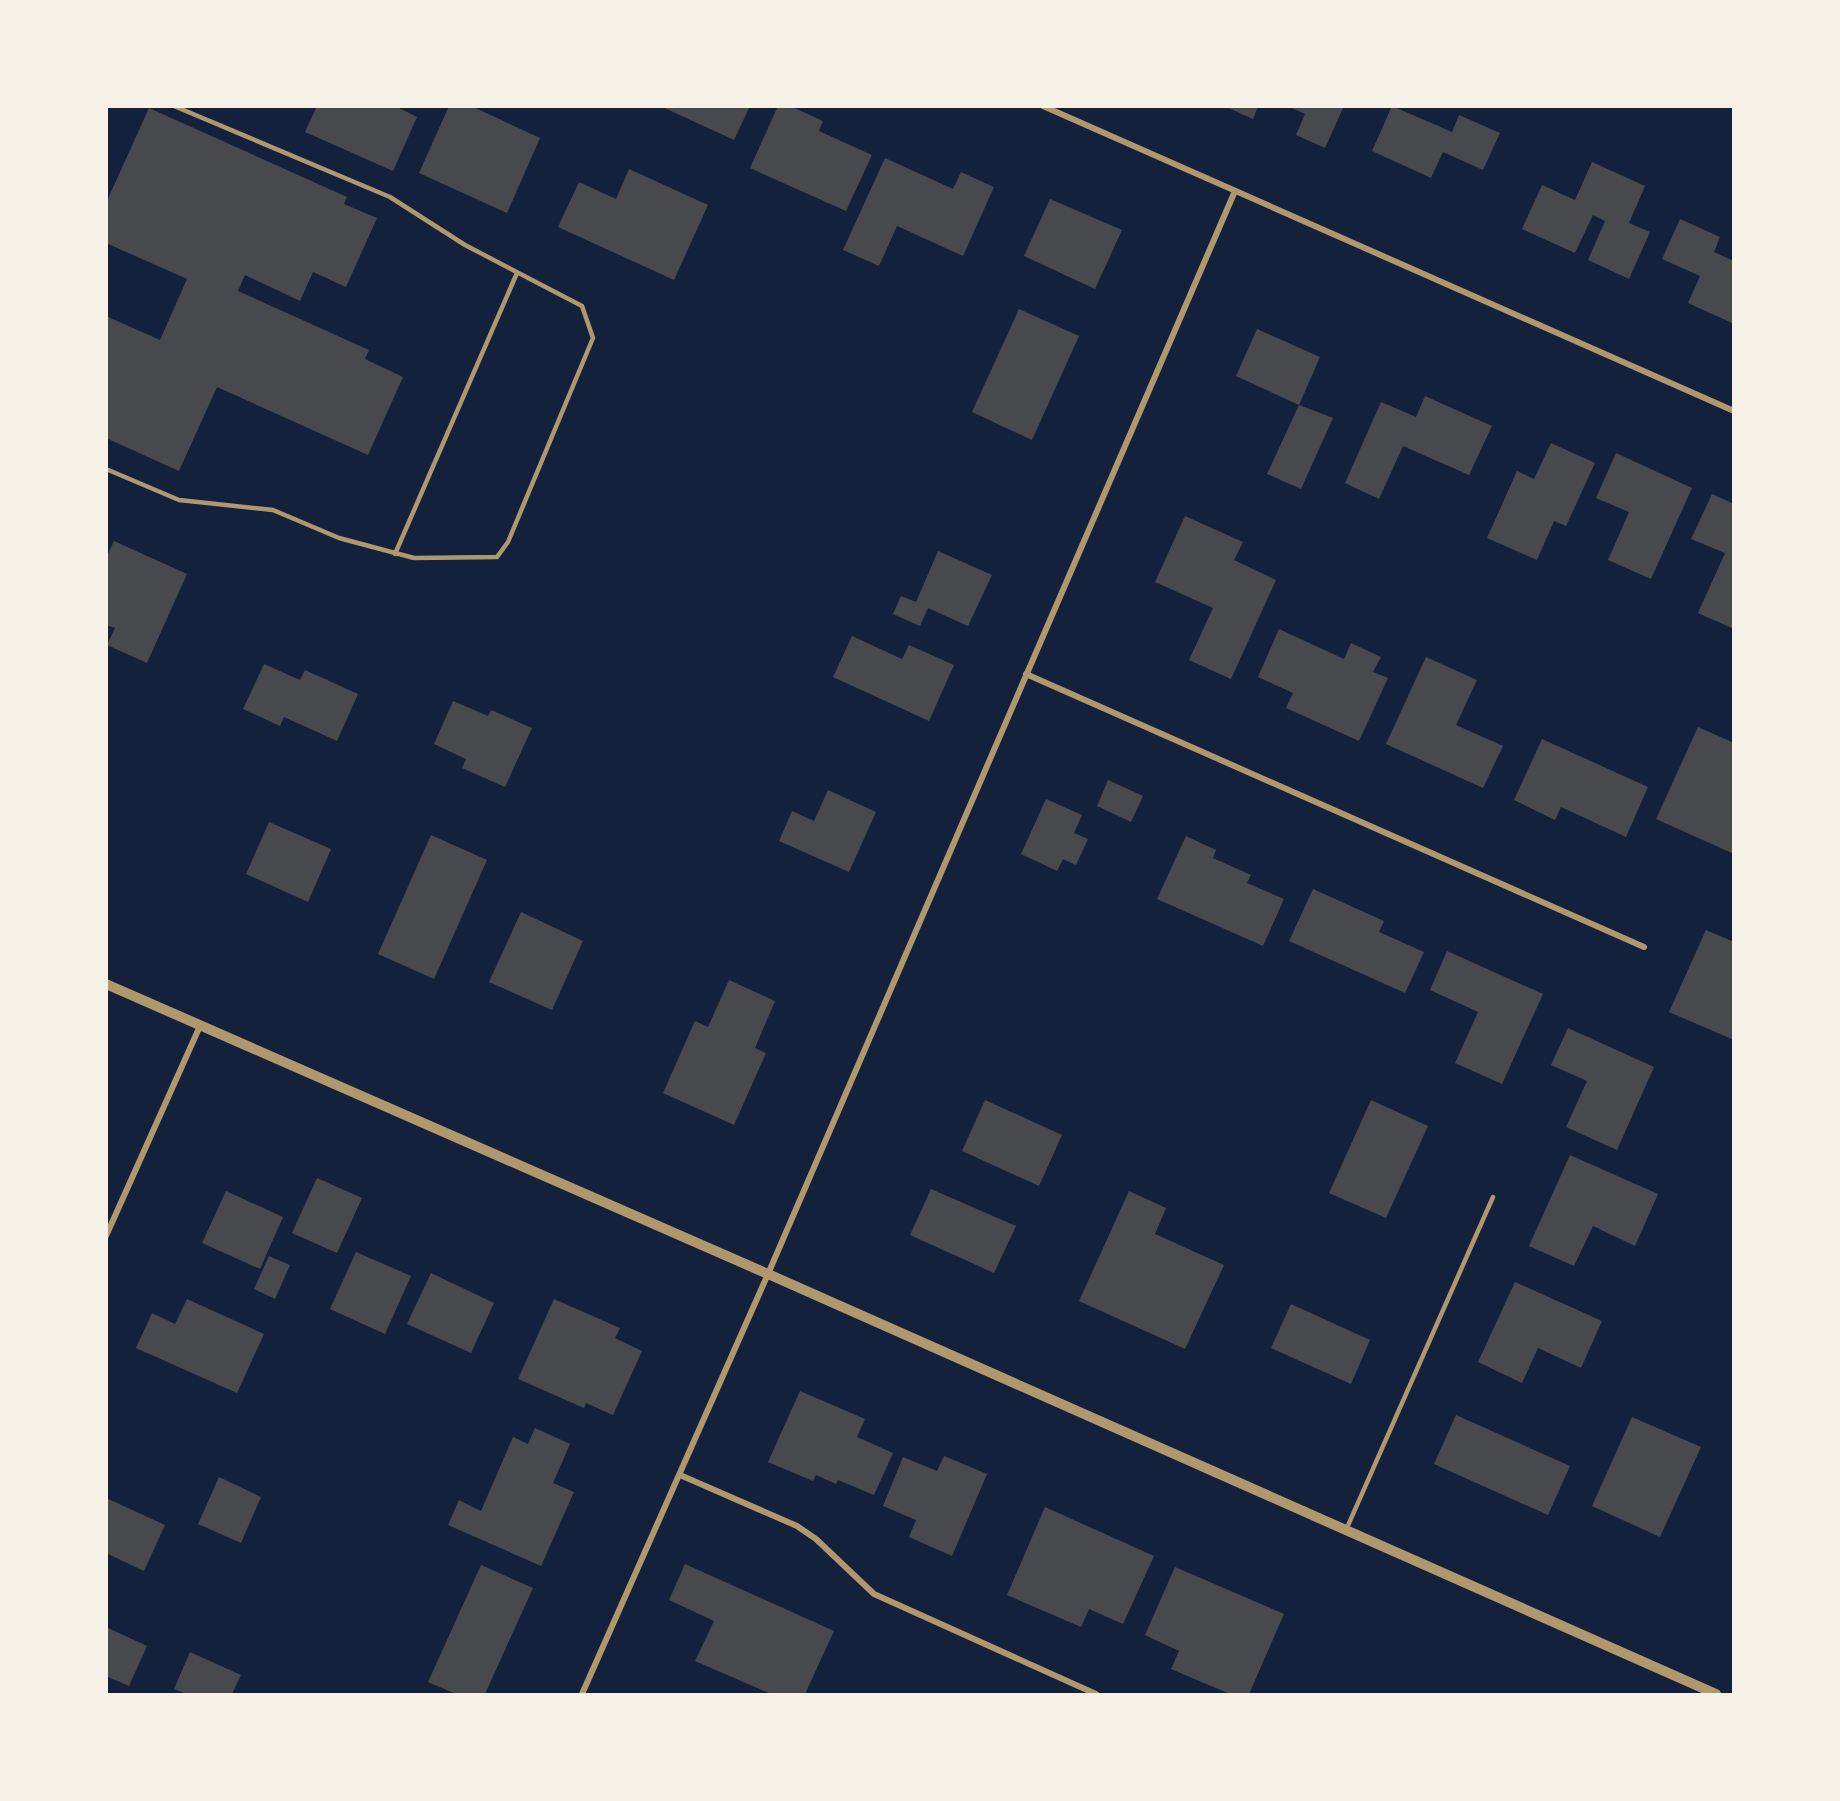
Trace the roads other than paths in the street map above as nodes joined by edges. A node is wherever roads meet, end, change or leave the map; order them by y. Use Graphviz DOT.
graph roads {
  1 [pos="174,106"];
  2 [pos="1043,106"];
  3 [pos="1235,190"];
  4 [pos="517,273"];
  5 [pos="1734,411"];
  6 [pos="106,468"];
  7 [pos="395,554"];
  8 [pos="1026,674"];
  9 [pos="1644,947"];
  10 [pos="106,984"];
  11 [pos="200,1026"];
  12 [pos="1493,1197"];
  13 [pos="106,1236"];
  14 [pos="768,1274"];
  15 [pos="680,1475"];
  16 [pos="1346,1530"];
  17 [pos="582,1695"];
  18 [pos="1096,1695"];
  19 [pos="1716,1695"];
  1 -- 4 [label="lane"];
  2 -- 3 [label="street"];
  3 -- 5 [label="street"];
  3 -- 8 [label="street"];
  4 -- 7 [label="lane"];
  4 -- 7 [label="lane"];
  6 -- 7 [label="lane"];
  8 -- 9 [label="street"];
  8 -- 14 [label="street"];
  10 -- 11 [label="street"];
  11 -- 13 [label="street"];
  11 -- 14 [label="street"];
  12 -- 16 [label="lane"];
  14 -- 15 [label="street"];
  14 -- 16 [label="street"];
  15 -- 17 [label="street"];
  15 -- 18 [label="street"];
  16 -- 19 [label="street"];
}
